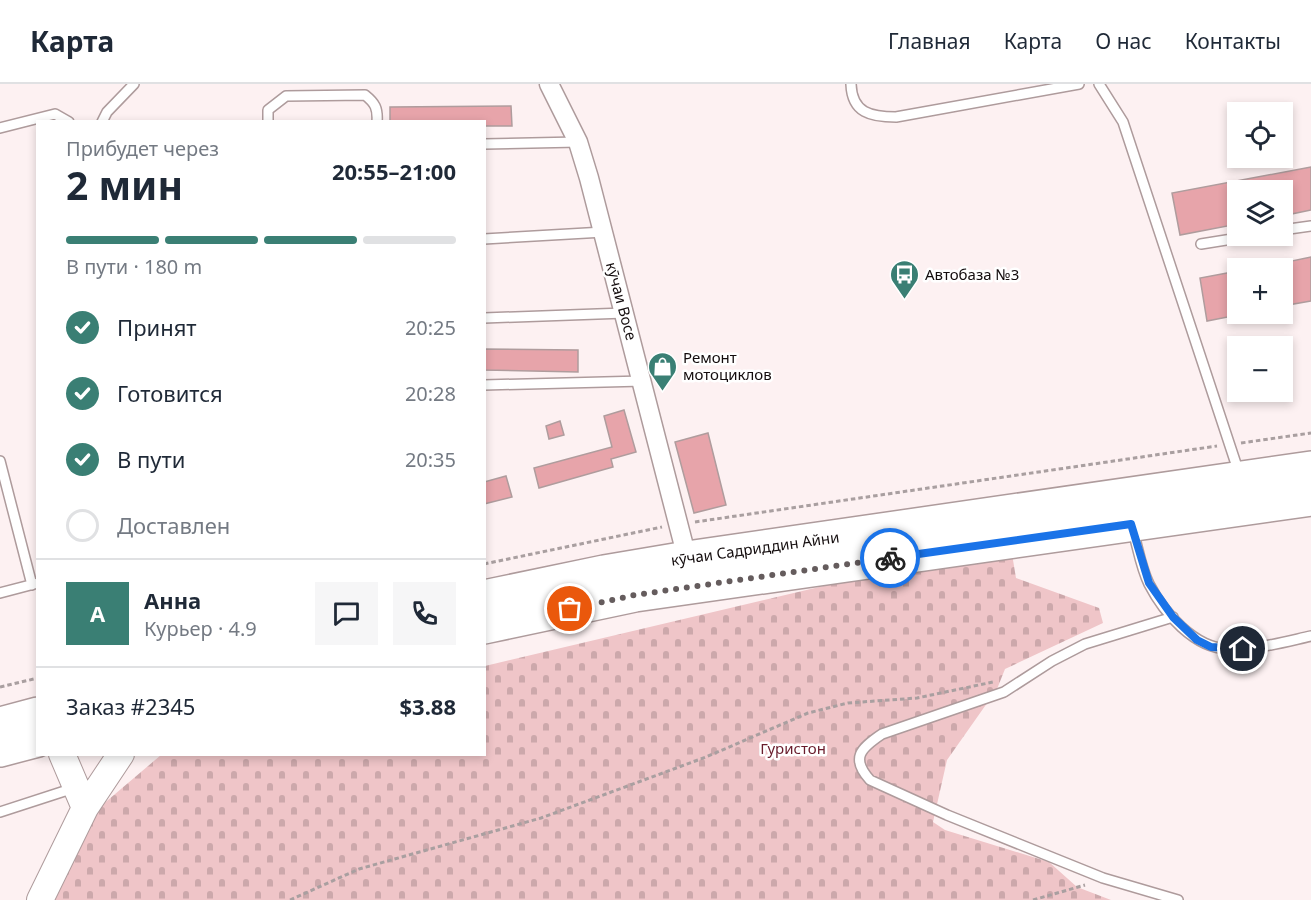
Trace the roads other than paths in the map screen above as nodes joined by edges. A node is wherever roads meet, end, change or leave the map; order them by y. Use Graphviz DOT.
graph roads {
  1 [pos="134,84"];
  2 [pos="851,84"];
  3 [pos="1079,84"];
  4 [pos="1099,84"];
  5 [pos="552,85"];
  6 [pos="66,120"];
  7 [pos="103,120"];
  8 [pos="268,120"];
  9 [pos="377,120"];
  10 [pos="0,128"];
  11 [pos="578,142"];
  12 [pos="486,144"];
  13 [pos="1311,226"];
  14 [pos="1293,228"];
  15 [pos="604,232"];
  16 [pos="486,239"];
  17 [pos="1227,240"];
  18 [pos="1201,244"];
  19 [pos="625,313"];
  20 [pos="486,318"];
  21 [pos="644,381"];
  22 [pos="486,385"];
  23 [pos="0,461"];
  24 [pos="1311,468"];
  25 [pos="1241,478"];
  26 [pos="1311,499"];
  27 [pos="1131,524"];
  28 [pos="687,558"];
  29 [pos="35,584"];
  30 [pos="0,593"];
  31 [pos="486,597"];
  32 [pos="1173,617"];
  33 [pos="486,627"];
  34 [pos="1311,636"];
  35 [pos="36,715"];
  36 [pos="0,724"];
  37 [pos="36,741"];
  38 [pos="0,750"];
  39 [pos="63,756"];
  40 [pos="119,756"];
  41 [pos="80,797"];
  42 [pos="0,812"];
  43 [pos="40,900"];
  44 [pos="1178,900"];
  1 -- 7 [label="lane"];
  2 -- 3 [label="lane"];
  4 -- 25 [label="lane"];
  5 -- 11 [label="street, кӯчаи Восе"];
  6 -- 10 [label="lane"];
  8 -- 9 [label="lane"];
  11 -- 12 [label="lane"];
  11 -- 15 [label="street, кӯчаи Восе"];
  13 -- 14 [label="lane"];
  15 -- 16 [label="lane"];
  15 -- 19 [label="street, кӯчаи Восе"];
  17 -- 18 [label="lane"];
  19 -- 20 [label="lane"];
  19 -- 21 [label="street, кӯчаи Восе"];
  21 -- 22 [label="lane"];
  21 -- 28 [label="street, кӯчаи Восе"];
  23 -- 29 [label="lane"];
  24 -- 25 [label="highway, кӯчаи Садриддин Айни"];
  25 -- 28 [label="highway, кӯчаи Садриддин Айни"];
  26 -- 27 [label="highway, кӯчаи Садриддин Айни"];
  27 -- 32 [label="lane"];
  27 -- 33 [label="highway, кӯчаи Садриддин Айни"];
  28 -- 31 [label="highway, кӯчаи Садриддин Айни"];
  29 -- 30 [label="lane"];
  32 -- 34 [label="lane"];
  32 -- 44 [label="lane"];
  35 -- 36 [label="highway"];
  37 -- 38 [label="highway"];
  39 -- 41 [label="street"];
  40 -- 41 [label="street"];
  41 -- 42 [label="lane"];
  41 -- 43 [label="street"];
}
